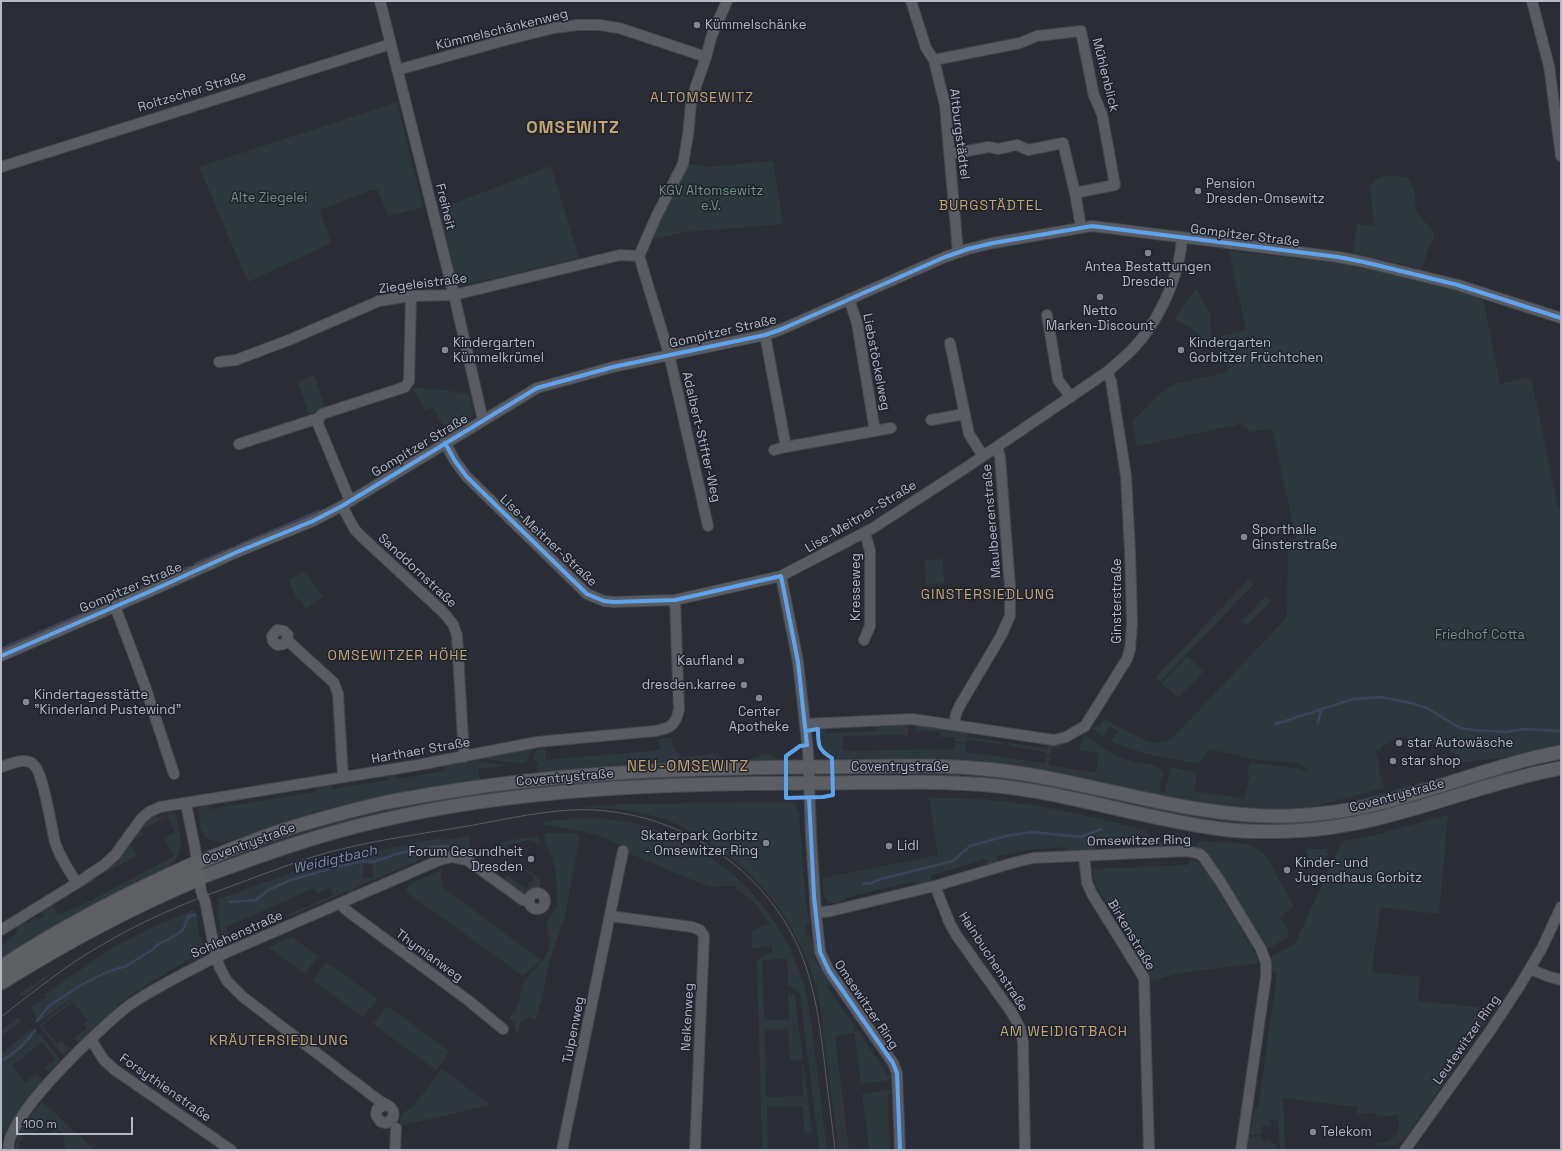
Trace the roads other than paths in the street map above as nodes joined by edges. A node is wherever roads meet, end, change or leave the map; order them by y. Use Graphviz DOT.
graph roads {
  1 [pos="380,1"];
  2 [pos="727,1"];
  3 [pos="911,1"];
  4 [pos="1532,1"];
  5 [pos="391,44"];
  6 [pos="706,57"];
  7 [pos="934,60"];
  8 [pos="397,70"];
  9 [pos="950,154"];
  10 [pos="1561,156"];
  11 [pos="1,167"];
  12 [pos="1075,193"];
  13 [pos="1081,227"];
  14 [pos="1182,238"];
  15 [pos="958,252"];
  16 [pos="639,256"];
  17 [pos="454,295"];
  18 [pos="412,296"];
  19 [pos="849,299"];
  20 [pos="1047,315"];
  21 [pos="1561,318"];
  22 [pos="766,335"];
  23 [pos="950,343"];
  24 [pos="669,354"];
  25 [pos="219,362"];
  26 [pos="1107,372"];
  27 [pos="1071,396"];
  28 [pos="964,414"];
  29 [pos="319,418"];
  30 [pos="483,420"];
  31 [pos="931,420"];
  32 [pos="891,428"];
  33 [pos="875,431"];
  34 [pos="445,443"];
  35 [pos="239,444"];
  36 [pos="786,447"];
  37 [pos="997,447"];
  38 [pos="774,450"];
  39 [pos="983,456"];
  40 [pos="346,503"];
  41 [pos="708,526"];
  42 [pos="865,533"];
  43 [pos="781,576"];
  44 [pos="675,600"];
  45 [pos="115,606"];
  46 [pos="287,640"];
  47 [pos="864,640"];
  48 [pos="1,656"];
  49 [pos="805,724"];
  50 [pos="954,724"];
  51 [pos="1561,752"];
  52 [pos="464,757"];
  53 [pos="1,767"];
  54 [pos="808,768"];
  55 [pos="1561,768"];
  56 [pos="174,774"];
  57 [pos="343,777"];
  58 [pos="809,783"];
  59 [pos="186,804"];
  60 [pos="623,851"];
  61 [pos="1084,856"];
  62 [pos="197,863"];
  63 [pos="199,878"];
  64 [pos="77,883"];
  65 [pos="935,886"];
  66 [pos="529,901"];
  67 [pos="341,903"];
  68 [pos="1561,907"];
  69 [pos="816,913"];
  70 [pos="610,916"];
  71 [pos="1,930"];
  72 [pos="216,957"];
  73 [pos="1,968"];
  74 [pos="1530,969"];
  75 [pos="1561,980"];
  76 [pos="1,982"];
  77 [pos="503,1030"];
  78 [pos="91,1040"];
  79 [pos="385,1105"];
  80 [pos="396,1128"];
  81 [pos="9,1150"];
  82 [pos="231,1150"];
  83 [pos="395,1150"];
  84 [pos="562,1150"];
  85 [pos="695,1150"];
  86 [pos="900,1150"];
  87 [pos="1025,1150"];
  88 [pos="1149,1150"];
  89 [pos="1241,1150"];
  90 [pos="1405,1150"];
  1 -- 5 [label="street, Freiheit"];
  2 -- 6 [label="street"];
  3 -- 7 [label="street, Altburgstädtel"];
  4 -- 10 [label="street"];
  5 -- 8 [label="street, Freiheit"];
  5 -- 11 [label="street, Roitzscher Straße"];
  6 -- 8 [label="street, Kümmelschänkenweg"];
  6 -- 16 [label="street"];
  7 -- 9 [label="street, Altburgstädtel"];
  7 -- 12 [label="street, Mühlenblick"];
  8 -- 17 [label="street, Freiheit"];
  9 -- 12 [label="street"];
  9 -- 15 [label="street, Altburgstädtel"];
  12 -- 13 [label="street"];
  13 -- 14 [label="street, Gompitzer Straße"];
  13 -- 15 [label="street, Gompitzer Straße"];
  14 -- 21 [label="street, Gompitzer Straße"];
  14 -- 26 [label="street, Lise-Meitner-Straße"];
  15 -- 19 [label="street, Gompitzer Straße"];
  16 -- 17 [label="street, Ziegeleistraße"];
  16 -- 24 [label="street"];
  17 -- 18 [label="street, Ziegeleistraße"];
  17 -- 30 [label="street, Freiheit"];
  18 -- 25 [label="street, Ziegeleistraße"];
  18 -- 29 [label="street"];
  19 -- 22 [label="street, Gompitzer Straße"];
  19 -- 33 [label="street, Liebstöckelweg"];
  20 -- 27 [label="street"];
  22 -- 24 [label="street, Gompitzer Straße"];
  22 -- 36 [label="street"];
  23 -- 28 [label="street"];
  24 -- 30 [label="street, Gompitzer Straße"];
  24 -- 41 [label="street, Adalbert-Stifter-Weg"];
  26 -- 27 [label="street, Lise-Meitner-Straße"];
  26 -- 50 [label="street, Ginsterstraße"];
  27 -- 37 [label="street, Lise-Meitner-Straße"];
  28 -- 31 [label="street"];
  28 -- 39 [label="street"];
  29 -- 35 [label="street"];
  29 -- 40 [label="street, Sanddornstraße"];
  30 -- 34 [label="street, Gompitzer Straße"];
  32 -- 33 [label="street, Liebstöckelweg"];
  33 -- 36 [label="street, Liebstöckelweg"];
  34 -- 40 [label="street, Gompitzer Straße"];
  34 -- 44 [label="street, Lise-Meitner-Straße"];
  36 -- 38 [label="street, Liebstöckelweg"];
  37 -- 39 [label="street, Lise-Meitner-Straße"];
  37 -- 50 [label="street, Maulbeerenstraße"];
  39 -- 42 [label="street, Lise-Meitner-Straße"];
  40 -- 45 [label="street, Gompitzer Straße"];
  40 -- 52 [label="street, Sanddornstraße"];
  42 -- 43 [label="street, Lise-Meitner-Straße"];
  42 -- 47 [label="street, Kresseweg"];
  43 -- 44 [label="street, Lise-Meitner-Straße"];
  43 -- 49 [label="street, Omsewitzer Ring"];
  44 -- 52 [label="street, Harthaer Straße"];
  45 -- 48 [label="street, Gompitzer Straße"];
  45 -- 56 [label="street"];
  46 -- 57 [label="street"];
  49 -- 50 [label="street, Ginsterstraße"];
  49 -- 54 [label="street, Omsewitzer Ring"];
  51 -- 54 [label="main road, Coventrystraße"];
  52 -- 57 [label="street, Harthaer Straße"];
  53 -- 64 [label="street"];
  54 -- 58 [label="street, Omsewitzer Ring"];
  54 -- 62 [label="main road, Coventrystraße"];
  55 -- 58 [label="main road, Coventrystraße"];
  57 -- 59 [label="street, Harthaer Straße"];
  58 -- 63 [label="main road, Coventrystraße"];
  58 -- 69 [label="street, Omsewitzer Ring"];
  59 -- 62 [label="street"];
  59 -- 64 [label="street, Harthaer Straße"];
  60 -- 70 [label="street, Tulpenweg"];
  61 -- 65 [label="street, Omsewitzer Ring"];
  61 -- 88 [label="street, Birkenstraße"];
  61 -- 89 [label="street, Omsewitzer Ring"];
  62 -- 63 [label="street"];
  62 -- 73 [label="highway, Coventrystraße"];
  63 -- 72 [label="street"];
  63 -- 76 [label="highway, Coventrystraße"];
  64 -- 71 [label="street, Harthaer Straße"];
  65 -- 69 [label="street, Omsewitzer Ring"];
  65 -- 87 [label="street, Hainbuchenstraße"];
  66 -- 67 [label="street, Schlehenstraße"];
  67 -- 72 [label="street, Schlehenstraße"];
  67 -- 77 [label="street, Thymianweg"];
  68 -- 74 [label="street, Leutewitzer Ring"];
  69 -- 86 [label="street, Omsewitzer Ring"];
  70 -- 84 [label="street, Tulpenweg"];
  70 -- 85 [label="street, Nelkenweg"];
  72 -- 78 [label="street, Schlehenstraße"];
  72 -- 79 [label="street"];
  74 -- 75 [label="street"];
  74 -- 90 [label="street, Leutewitzer Ring"];
  78 -- 81 [label="street, Schlehenstraße"];
  78 -- 82 [label="street, Forsythienstraße"];
  80 -- 83 [label="street"];
}
